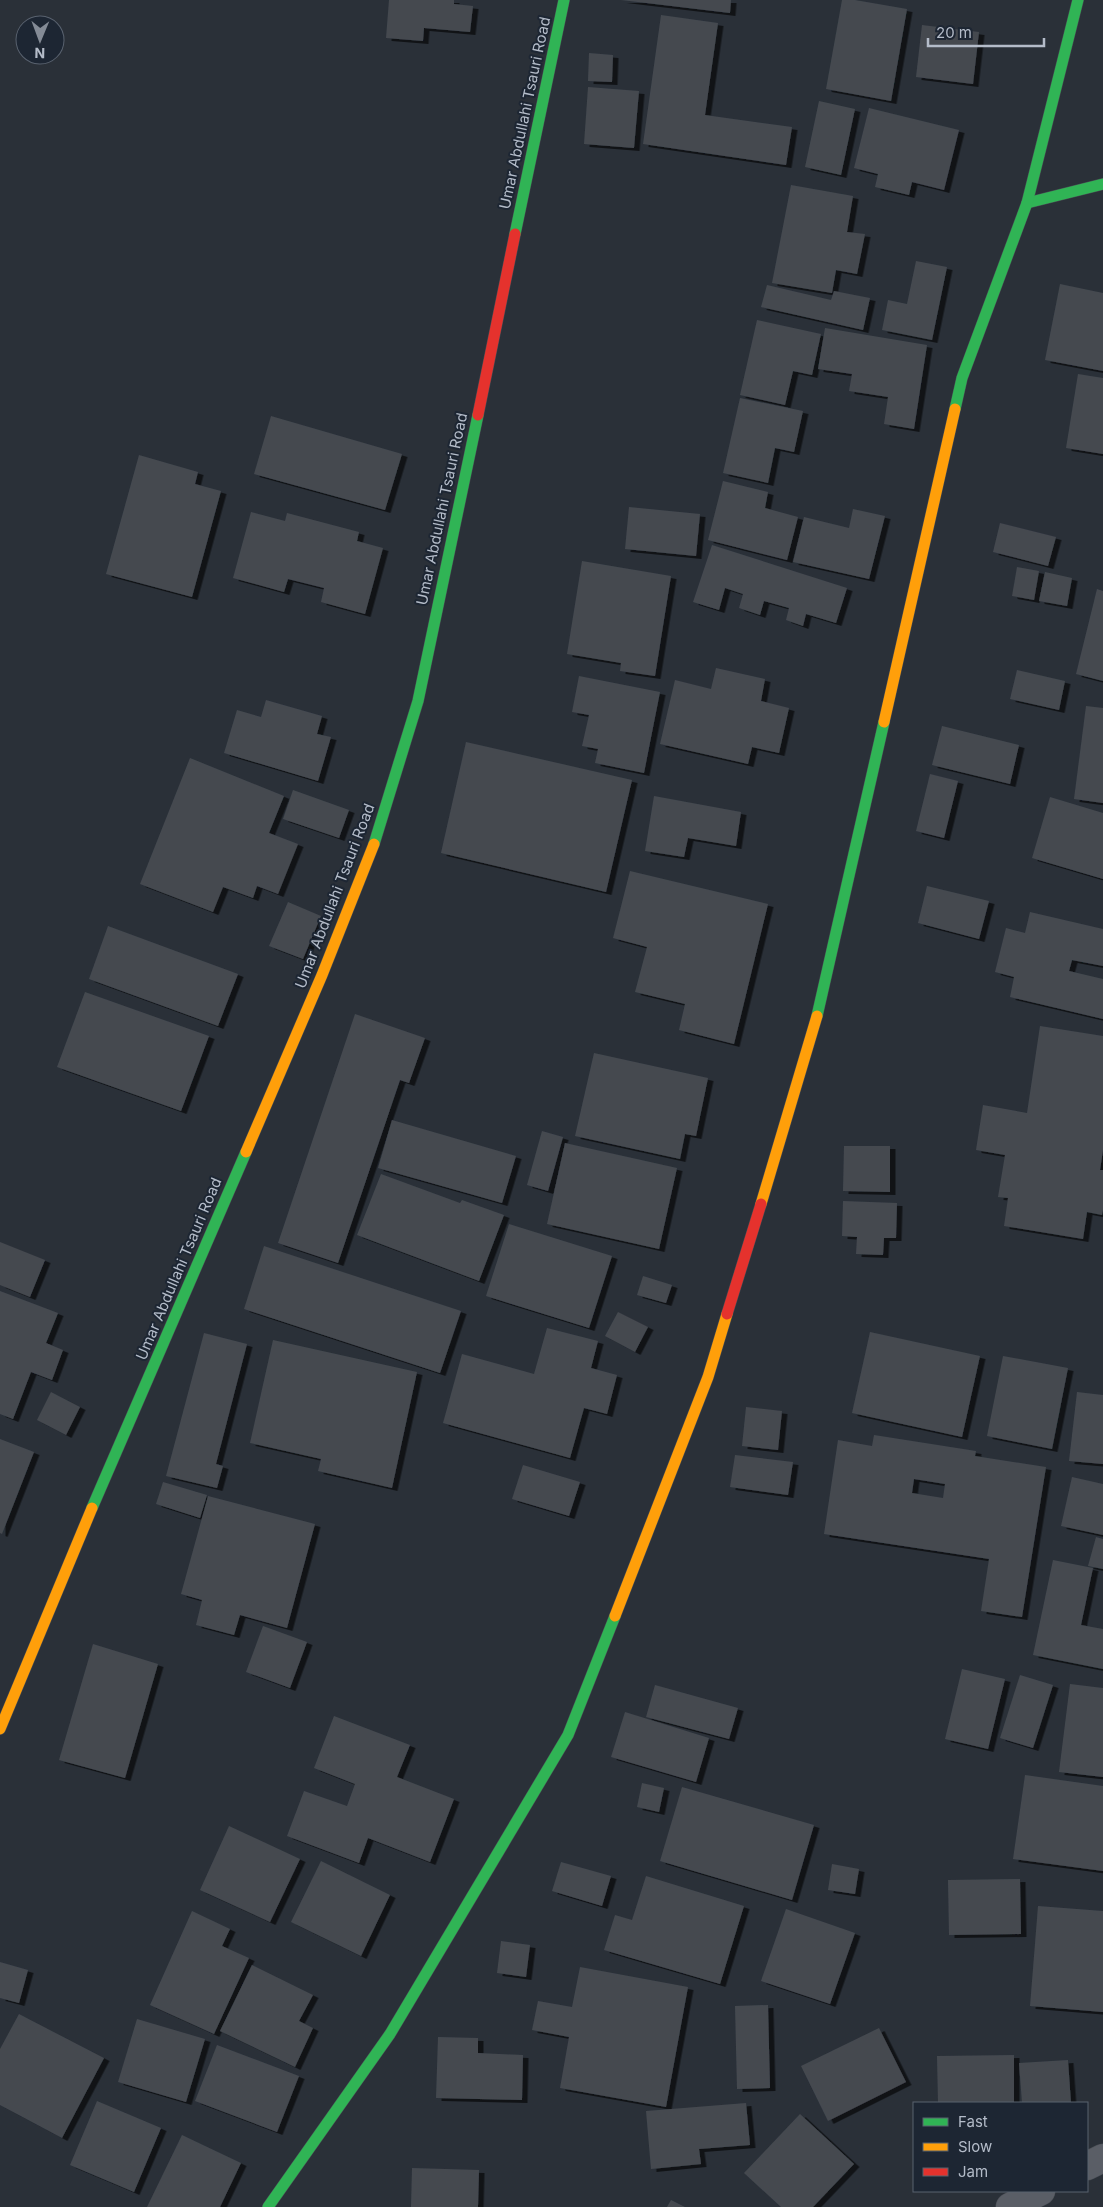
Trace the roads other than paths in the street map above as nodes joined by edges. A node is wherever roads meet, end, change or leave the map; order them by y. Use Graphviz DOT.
graph roads {
  1 [pos="564,0"];
  2 [pos="1078,0"];
  3 [pos="1103,184"];
  4 [pos="1027,203"];
  5 [pos="0,1729"];
  6 [pos="1103,2158"];
  7 [pos="1088,2166"];
  8 [pos="1039,2192"];
  9 [pos="268,2207"];
  10 [pos="1010,2207"];
  1 -- 5 [label="street, Umar Abdullahi Tsauri Road"];
  2 -- 4 [label="street"];
  3 -- 4 [label="street"];
  4 -- 9 [label="street"];
  6 -- 7 [label="street"];
  8 -- 10 [label="street"];
}
